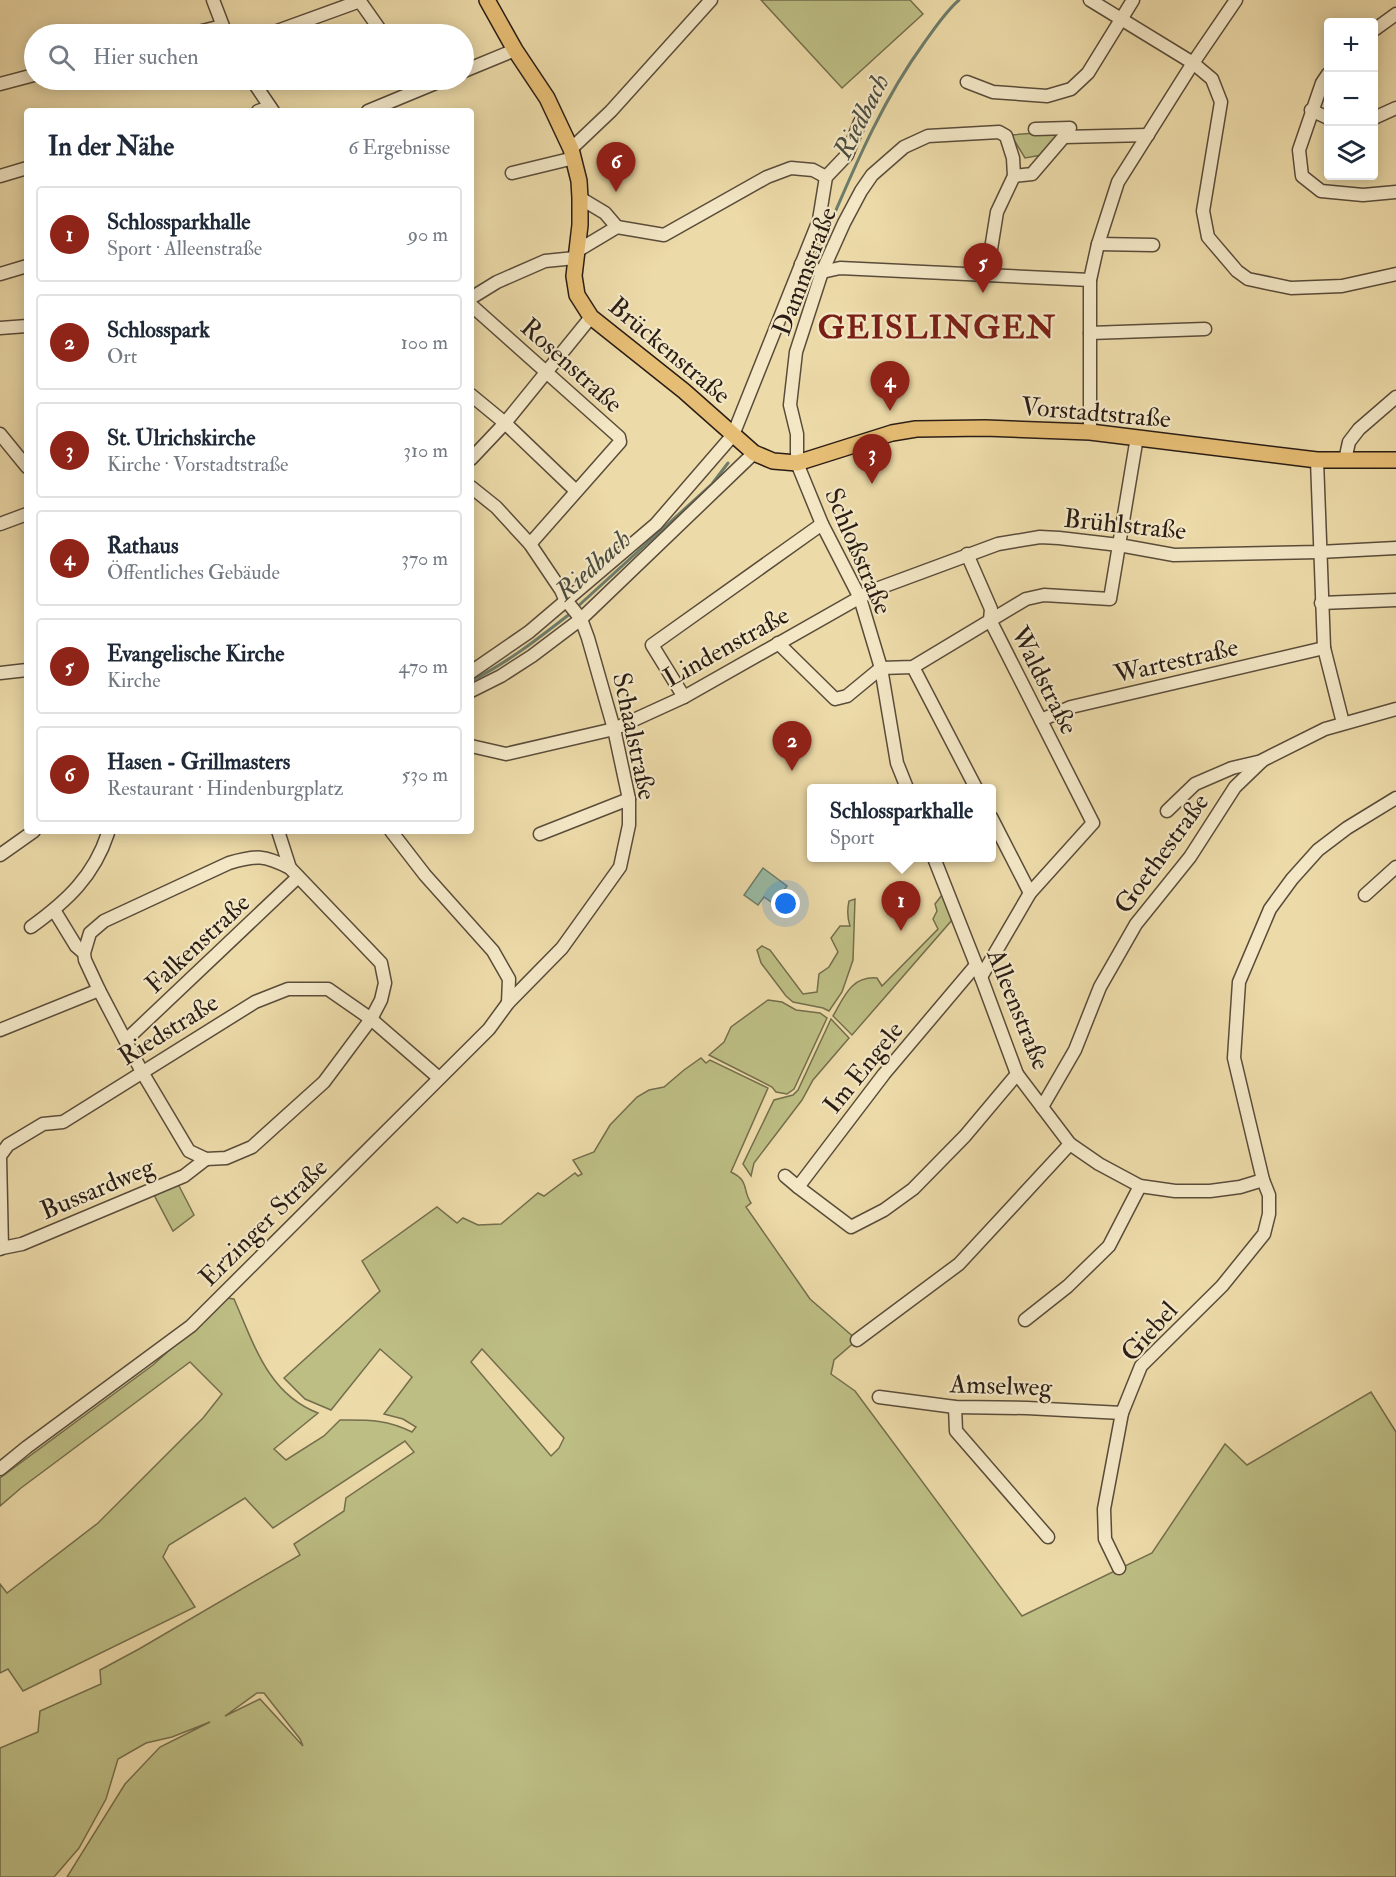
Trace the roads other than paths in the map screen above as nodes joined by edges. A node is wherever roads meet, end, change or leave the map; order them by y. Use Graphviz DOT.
graph roads {
  1 [pos="213,0"];
  2 [pos="487,0"];
  3 [pos="711,0"];
  4 [pos="1090,0"];
  5 [pos="1133,0"];
  6 [pos="1236,0"];
  7 [pos="360,1"];
  8 [pos="1396,14"];
  9 [pos="1122,19"];
  10 [pos="222,24"];
  11 [pos="297,24"];
  12 [pos="376,24"];
  13 [pos="1378,27"];
  14 [pos="515,50"];
  15 [pos="1193,63"];
  16 [pos="474,67"];
  17 [pos="24,78"];
  18 [pos="1324,80"];
  19 [pos="967,82"];
  20 [pos="0,84"];
  21 [pos="259,90"];
  22 [pos="406,90"];
  23 [pos="271,108"];
  24 [pos="373,108"];
  25 [pos="1396,108"];
  26 [pos="1311,110"];
  27 [pos="1324,116"];
  28 [pos="1378,116"];
  29 [pos="860,122"];
  30 [pos="1035,129"];
  31 [pos="1067,133"];
  32 [pos="1148,135"];
  33 [pos="572,153"];
  34 [pos="24,169"];
  35 [pos="512,173"];
  36 [pos="0,176"];
  37 [pos="1014,176"];
  38 [pos="826,177"];
  39 [pos="1396,192"];
  40 [pos="580,198"];
  41 [pos="617,227"];
  42 [pos="1098,243"];
  43 [pos="1153,245"];
  44 [pos="576,254"];
  45 [pos="801,264"];
  46 [pos="24,267"];
  47 [pos="822,272"];
  48 [pos="0,274"];
  49 [pos="987,274"];
  50 [pos="1396,274"];
  51 [pos="1090,280"];
  52 [pos="474,296"];
  53 [pos="474,308"];
  54 [pos="591,317"];
  55 [pos="24,326"];
  56 [pos="0,328"];
  57 [pos="1205,330"];
  58 [pos="1090,333"];
  59 [pos="547,373"];
  60 [pos="1396,396"];
  61 [pos="474,397"];
  62 [pos="505,423"];
  63 [pos="1090,432"];
  64 [pos="0,434"];
  65 [pos="733,435"];
  66 [pos="1137,437"];
  67 [pos="754,453"];
  68 [pos="474,456"];
  69 [pos="1317,460"];
  70 [pos="1345,460"];
  71 [pos="1396,460"];
  72 [pos="797,463"];
  73 [pos="24,464"];
  74 [pos="474,489"];
  75 [pos="576,491"];
  76 [pos="24,515"];
  77 [pos="0,524"];
  78 [pos="822,524"];
  79 [pos="530,544"];
  80 [pos="1119,545"];
  81 [pos="1396,548"];
  82 [pos="1319,552"];
  83 [pos="967,554"];
  84 [pos="860,598"];
  85 [pos="1396,600"];
  86 [pos="1321,603"];
  87 [pos="574,610"];
  88 [pos="990,620"];
  89 [pos="778,642"];
  90 [pos="1324,648"];
  91 [pos="497,667"];
  92 [pos="913,667"];
  93 [pos="881,668"];
  94 [pos="24,670"];
  95 [pos="474,671"];
  96 [pos="0,673"];
  97 [pos="474,688"];
  98 [pos="684,697"];
  99 [pos="1396,709"];
  100 [pos="1041,720"];
  101 [pos="1343,723"];
  102 [pos="614,729"];
  103 [pos="474,747"];
  104 [pos="1263,760"];
  105 [pos="904,784"];
  106 [pos="973,784"];
  107 [pos="1396,798"];
  108 [pos="629,799"];
  109 [pos="1167,811"];
  110 [pos="1093,823"];
  111 [pos="996,827"];
  112 [pos="30,834"];
  113 [pos="107,834"];
  114 [pos="279,834"];
  115 [pos="393,834"];
  116 [pos="540,834"];
  117 [pos="0,855"];
  118 [pos="936,862"];
  119 [pos="1396,867"];
  120 [pos="294,873"];
  121 [pos="1030,893"];
  122 [pos="1365,895"];
  123 [pos="54,910"];
  124 [pos="32,927"];
  125 [pos="84,953"];
  126 [pos="979,971"];
  127 [pos="99,990"];
  128 [pos="508,1003"];
  129 [pos="371,1019"];
  130 [pos="0,1030"];
  131 [pos="126,1040"];
  132 [pos="142,1072"];
  133 [pos="1017,1074"];
  134 [pos="440,1078"];
  135 [pos="1042,1107"];
  136 [pos="1070,1144"];
  137 [pos="0,1156"];
  138 [pos="206,1159"];
  139 [pos="785,1176"];
  140 [pos="1263,1180"];
  141 [pos="1140,1186"];
  142 [pos="798,1187"];
  143 [pos="1,1248"];
  144 [pos="1025,1320"];
  145 [pos="857,1340"];
  146 [pos="879,1396"];
  147 [pos="955,1407"];
  148 [pos="1122,1413"];
  149 [pos="0,1469"];
  150 [pos="1048,1537"];
  151 [pos="1119,1568"];
  1 -- 10 [label="street"];
  2 -- 14 [label="main road, Brückenstraße"];
  3 -- 33 [label="street"];
  4 -- 9 [label="street"];
  5 -- 9 [label="street"];
  6 -- 15 [label="street"];
  7 -- 11 [label="street"];
  7 -- 12 [label="street"];
  8 -- 13 [label="street"];
  9 -- 15 [label="street"];
  9 -- 19 [label="street"];
  14 -- 16 [label="street"];
  14 -- 33 [label="main road, Brückenstraße"];
  15 -- 32 [label="street"];
  15 -- 50 [label="street"];
  17 -- 20 [label="street"];
  18 -- 26 [label="street"];
  21 -- 23 [label="street"];
  22 -- 24 [label="street"];
  25 -- 28 [label="street"];
  26 -- 27 [label="street"];
  26 -- 39 [label="street"];
  29 -- 38 [label="street"];
  30 -- 31 [label="street"];
  31 -- 32 [label="street"];
  31 -- 37 [label="street"];
  32 -- 42 [label="street"];
  33 -- 35 [label="street"];
  33 -- 40 [label="main road, Brückenstraße"];
  34 -- 36 [label="street"];
  37 -- 47 [label="street, Dammstraße"];
  37 -- 49 [label="street"];
  38 -- 41 [label="street"];
  38 -- 45 [label="street"];
  40 -- 41 [label="street"];
  40 -- 44 [label="main road, Brückenstraße"];
  41 -- 44 [label="street"];
  42 -- 43 [label="street"];
  42 -- 51 [label="street"];
  44 -- 52 [label="street"];
  44 -- 54 [label="main road, Brückenstraße"];
  45 -- 47 [label="street"];
  45 -- 65 [label="street"];
  46 -- 48 [label="street"];
  47 -- 49 [label="street"];
  47 -- 72 [label="street, Dammstraße"];
  49 -- 51 [label="street"];
  51 -- 58 [label="street"];
  53 -- 59 [label="street, Rosenstraße"];
  54 -- 59 [label="street"];
  54 -- 65 [label="main road, Brückenstraße"];
  55 -- 56 [label="street"];
  57 -- 58 [label="street"];
  58 -- 63 [label="street"];
  59 -- 62 [label="street"];
  59 -- 75 [label="street, Rosenstraße"];
  60 -- 70 [label="street"];
  61 -- 62 [label="street"];
  62 -- 68 [label="street"];
  62 -- 75 [label="street"];
  63 -- 66 [label="main road, Vorstadtstraße"];
  63 -- 72 [label="main road, Vorstadtstraße"];
  64 -- 73 [label="street"];
  65 -- 67 [label="main road, Brückenstraße"];
  65 -- 87 [label="street"];
  66 -- 69 [label="main road, Vorstadtstraße"];
  66 -- 80 [label="street"];
  67 -- 72 [label="main road, Brückenstraße"];
  67 -- 87 [label="street"];
  69 -- 70 [label="main road, Vorstadtstraße"];
  69 -- 82 [label="street"];
  70 -- 71 [label="main road, Vorstadtstraße"];
  72 -- 78 [label="street, Schloßstraße"];
  74 -- 79 [label="street, Schaalstraße"];
  75 -- 79 [label="street, Rosenstraße"];
  76 -- 77 [label="street"];
  78 -- 84 [label="street, Schloßstraße"];
  78 -- 98 [label="street"];
  79 -- 87 [label="street, Schaalstraße"];
  80 -- 82 [label="street, Brühlstraße"];
  80 -- 83 [label="street, Brühlstraße"];
  80 -- 88 [label="street"];
  81 -- 82 [label="street, Brühlstraße"];
  82 -- 86 [label="street"];
  83 -- 84 [label="street, Brühlstraße"];
  83 -- 88 [label="street, Waldstraße"];
  84 -- 89 [label="street, Lindenstraße"];
  84 -- 93 [label="street, Schloßstraße"];
  85 -- 86 [label="street"];
  86 -- 90 [label="street"];
  87 -- 91 [label="street"];
  87 -- 91 [label="street"];
  87 -- 102 [label="street, Schaalstraße"];
  88 -- 92 [label="street"];
  88 -- 100 [label="street, Waldstraße"];
  89 -- 93 [label="street"];
  89 -- 98 [label="street, Lindenstraße"];
  90 -- 100 [label="street, Wartestraße"];
  90 -- 101 [label="street"];
  91 -- 95 [label="street"];
  91 -- 97 [label="street"];
  92 -- 93 [label="street"];
  92 -- 106 [label="street"];
  93 -- 105 [label="street"];
  94 -- 96 [label="street"];
  98 -- 102 [label="street, Lindenstraße"];
  99 -- 101 [label="street, Goethestraße"];
  100 -- 110 [label="street, Waldstraße"];
  101 -- 104 [label="street, Goethestraße"];
  102 -- 103 [label="street, Lindenstraße"];
  102 -- 108 [label="street, Schaalstraße"];
  104 -- 109 [label="street"];
  104 -- 135 [label="street, Goethestraße"];
  107 -- 140 [label="street, Giebel"];
  108 -- 116 [label="street"];
  108 -- 128 [label="street, Schaalstraße"];
  110 -- 121 [label="street, Im Engele"];
  111 -- 121 [label="street"];
  112 -- 117 [label="street"];
  113 -- 123 [label="street"];
  114 -- 120 [label="street"];
  115 -- 128 [label="street"];
  118 -- 126 [label="street, Alleenstraße"];
  119 -- 122 [label="street"];
  120 -- 125 [label="street"];
  120 -- 129 [label="street"];
  120 -- 131 [label="street, Falkenstraße"];
  121 -- 126 [label="street, Im Engele"];
  123 -- 124 [label="street"];
  123 -- 125 [label="street"];
  125 -- 127 [label="street"];
  126 -- 133 [label="street, Alleenstraße"];
  126 -- 142 [label="street, Im Engele"];
  127 -- 130 [label="street"];
  127 -- 131 [label="street"];
  128 -- 134 [label="street, Erzinger Straße"];
  129 -- 132 [label="street, Riedstraße"];
  129 -- 134 [label="street, Riedstraße"];
  129 -- 138 [label="street"];
  131 -- 132 [label="street"];
  132 -- 137 [label="street, Riedstraße"];
  132 -- 138 [label="street"];
  133 -- 135 [label="street, Alleenstraße"];
  133 -- 142 [label="street"];
  134 -- 149 [label="street, Erzinger Straße"];
  135 -- 136 [label="street, Alleenstraße"];
  136 -- 141 [label="street, Alleenstraße"];
  136 -- 145 [label="street"];
  137 -- 143 [label="street, Riedstraße"];
  138 -- 143 [label="street, Bussardweg"];
  139 -- 142 [label="street"];
  140 -- 141 [label="street, Alleenstraße"];
  140 -- 148 [label="street, Giebel"];
  141 -- 144 [label="street"];
  146 -- 147 [label="street, Amselweg"];
  147 -- 148 [label="street, Amselweg"];
  147 -- 150 [label="street"];
  148 -- 151 [label="street, Giebel"];
}
